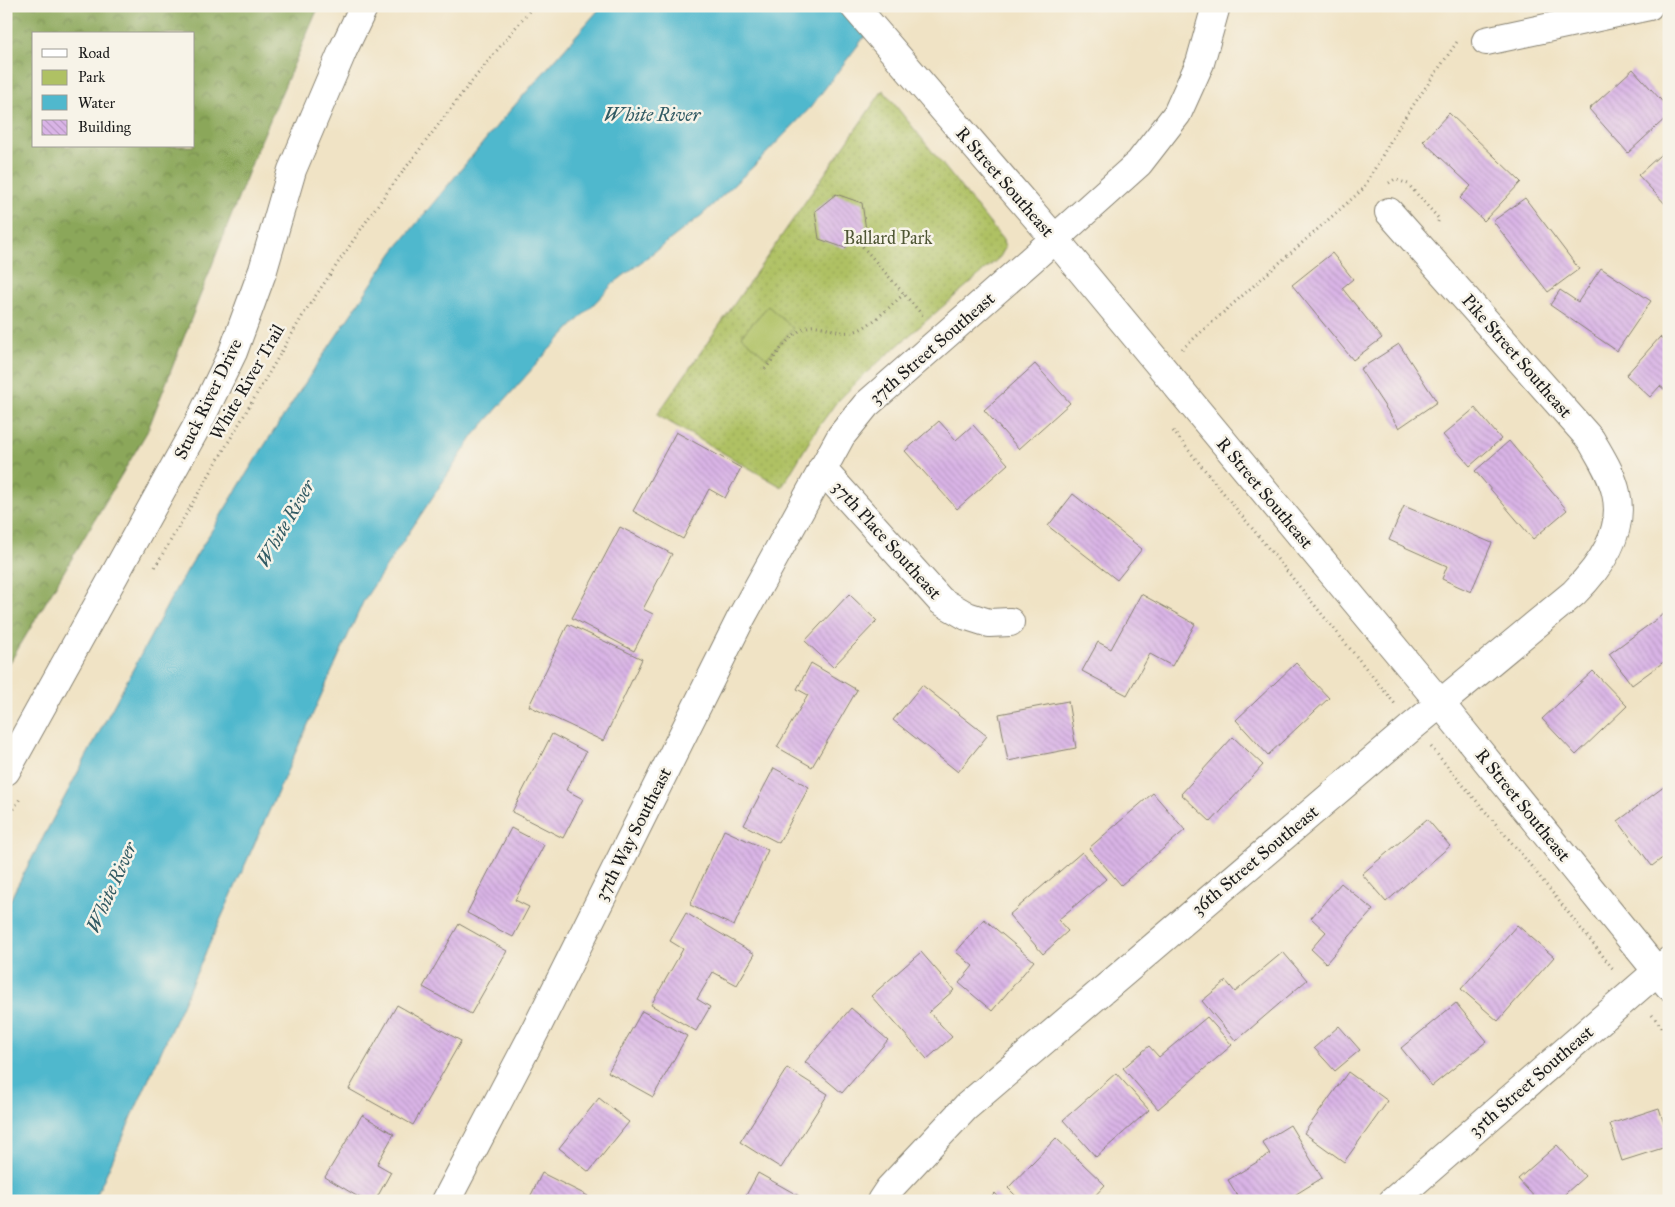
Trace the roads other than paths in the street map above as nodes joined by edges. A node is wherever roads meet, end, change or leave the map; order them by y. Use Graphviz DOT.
graph roads {
  1 [pos="364,6"];
  2 [pos="854,6"];
  3 [pos="1216,6"];
  4 [pos="1649,6"];
  5 [pos="1486,41"];
  6 [pos="1389,212"];
  7 [pos="1055,239"];
  8 [pos="822,469"];
  9 [pos="1617,516"];
  10 [pos="1010,622"];
  11 [pos="1440,703"];
  12 [pos="6,772"];
  13 [pos="1665,973"];
  14 [pos="446,1201"];
  15 [pos="881,1201"];
  16 [pos="1393,1201"];
  1 -- 12 [label="street, Stuck River Drive"];
  2 -- 7 [label="street, R Street Southeast"];
  3 -- 7 [label="street, 37th Street Southeast"];
  4 -- 5 [label="street"];
  6 -- 9 [label="street, Pike Street Southeast"];
  7 -- 8 [label="street, 37th Street Southeast"];
  7 -- 11 [label="street, R Street Southeast"];
  8 -- 10 [label="street, 37th Place Southeast"];
  8 -- 14 [label="street, 37th Way Southeast"];
  9 -- 11 [label="street, 36th Street Southeast"];
  11 -- 13 [label="street, R Street Southeast"];
  11 -- 15 [label="street, 36th Street Southeast"];
  13 -- 16 [label="street, 35th Street Southeast"];
}
